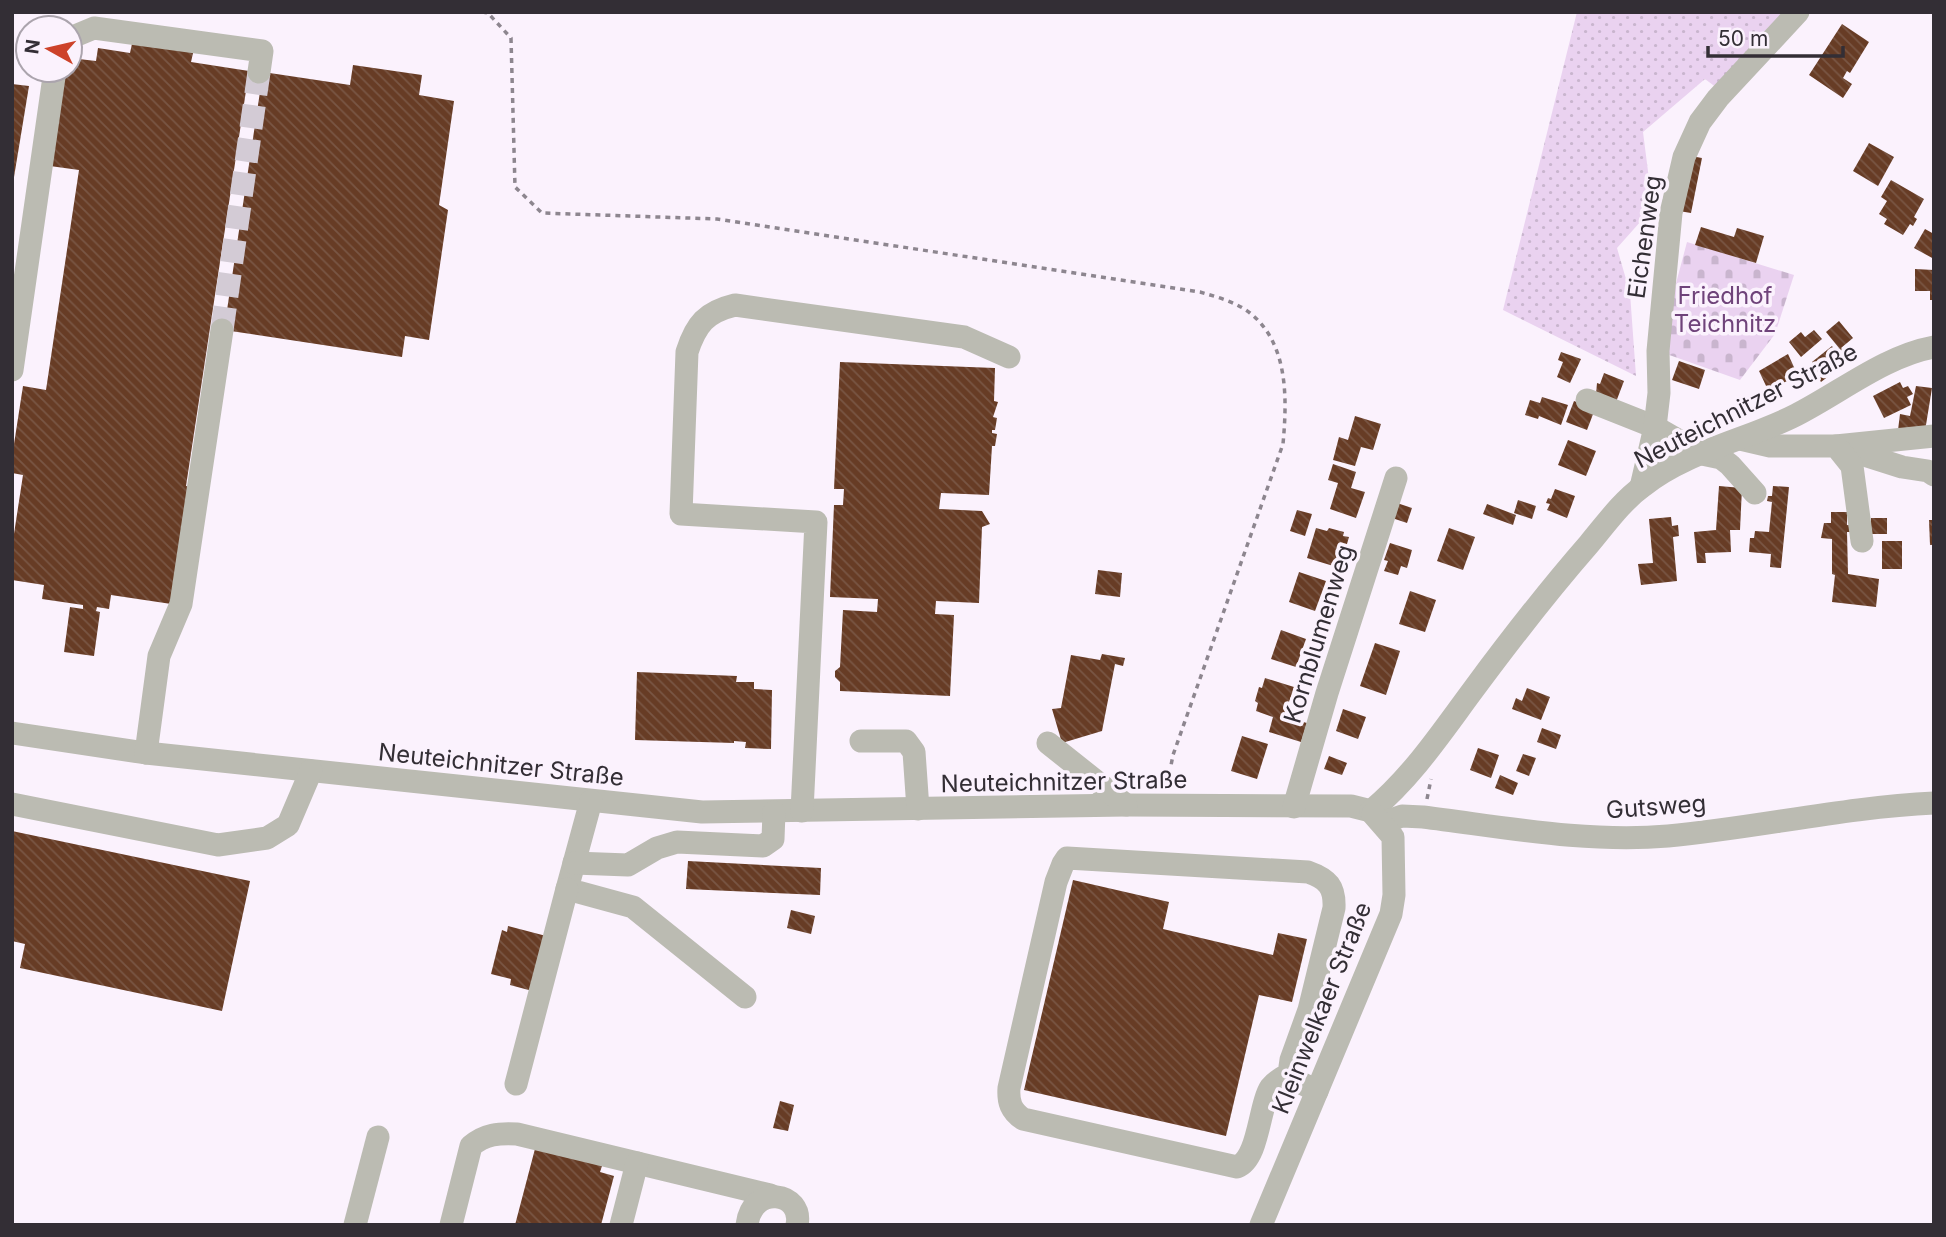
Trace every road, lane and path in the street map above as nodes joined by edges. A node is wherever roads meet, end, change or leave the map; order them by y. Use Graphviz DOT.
graph roads {
  1 [pos="1798,12"];
  2 [pos="84,32"];
  3 [pos="259,72"];
  4 [pos="53,84"];
  5 [pos="222,330"];
  6 [pos="1934,347"];
  7 [pos="1009,357"];
  8 [pos="12,370"];
  9 [pos="1587,400"];
  10 [pos="1655,427"];
  11 [pos="1932,436"];
  12 [pos="1740,439"];
  13 [pos="1836,446"];
  14 [pos="1702,454"];
  15 [pos="1931,473"];
  16 [pos="1396,478"];
  17 [pos="1641,487"];
  18 [pos="1755,493"];
  19 [pos="1862,541"];
  20 [pos="12,733"];
  21 [pos="862,741"];
  22 [pos="1048,743"];
  23 [pos="146,753"];
  24 [pos="311,771"];
  25 [pos="591,801"];
  26 [pos="1934,803"];
  27 [pos="12,804"];
  28 [pos="1126,806"];
  29 [pos="1294,807"];
  30 [pos="918,809"];
  31 [pos="774,811"];
  32 [pos="802,811"];
  33 [pos="1376,817"];
  34 [pos="574,863"];
  35 [pos="567,889"];
  36 [pos="745,997"];
  37 [pos="1289,1074"];
  38 [pos="516,1084"];
  39 [pos="1317,1091"];
  40 [pos="378,1138"];
  41 [pos="637,1163"];
  42 [pos="770,1195"];
  43 [pos="355,1225"];
  44 [pos="450,1225"];
  45 [pos="621,1225"];
  46 [pos="747,1225"];
  47 [pos="797,1225"];
  48 [pos="1261,1225"];
  1 -- 10 [label="street, Eichenweg"];
  2 -- 3 [label="street"];
  4 -- 8 [label="street"];
  5 -- 23 [label="street"];
  6 -- 12 [label="street, Neuteichnitzer Straße"];
  7 -- 32 [label="street"];
  9 -- 10 [label="street"];
  10 -- 14 [label="street"];
  10 -- 17 [label="street, Eichenweg"];
  11 -- 13 [label="street"];
  11 -- 15 [label="street"];
  12 -- 13 [label="street"];
  12 -- 14 [label="street, Neuteichnitzer Straße"];
  13 -- 15 [label="street"];
  13 -- 19 [label="street"];
  14 -- 17 [label="street, Neuteichnitzer Straße"];
  14 -- 18 [label="street"];
  16 -- 29 [label="street, Kornblumenweg"];
  17 -- 33 [label="street, Neuteichnitzer Straße"];
  20 -- 23 [label="street, Neuteichnitzer Straße"];
  21 -- 30 [label="street"];
  22 -- 28 [label="street"];
  23 -- 24 [label="street, Neuteichnitzer Straße"];
  24 -- 25 [label="street, Neuteichnitzer Straße"];
  24 -- 27 [label="street"];
  25 -- 31 [label="street, Neuteichnitzer Straße"];
  25 -- 34 [label="street"];
  26 -- 33 [label="street, Gutsweg"];
  28 -- 29 [label="street, Neuteichnitzer Straße"];
  28 -- 30 [label="street, Neuteichnitzer Straße"];
  29 -- 33 [label="street, Neuteichnitzer Straße"];
  30 -- 32 [label="street, Neuteichnitzer Straße"];
  31 -- 32 [label="street, Neuteichnitzer Straße"];
  31 -- 34 [label="street"];
  33 -- 39 [label="street, Kleinwelkaer Straße"];
  34 -- 35 [label="street"];
  35 -- 36 [label="street"];
  35 -- 38 [label="street"];
  37 -- 37 [label="street"];
  37 -- 39 [label="street"];
  39 -- 48 [label="street, Kleinwelkaer Straße"];
  40 -- 43 [label="street"];
  41 -- 42 [label="street"];
  41 -- 44 [label="street"];
  41 -- 45 [label="street"];
  42 -- 46 [label="street"];
  42 -- 47 [label="street"];
}
